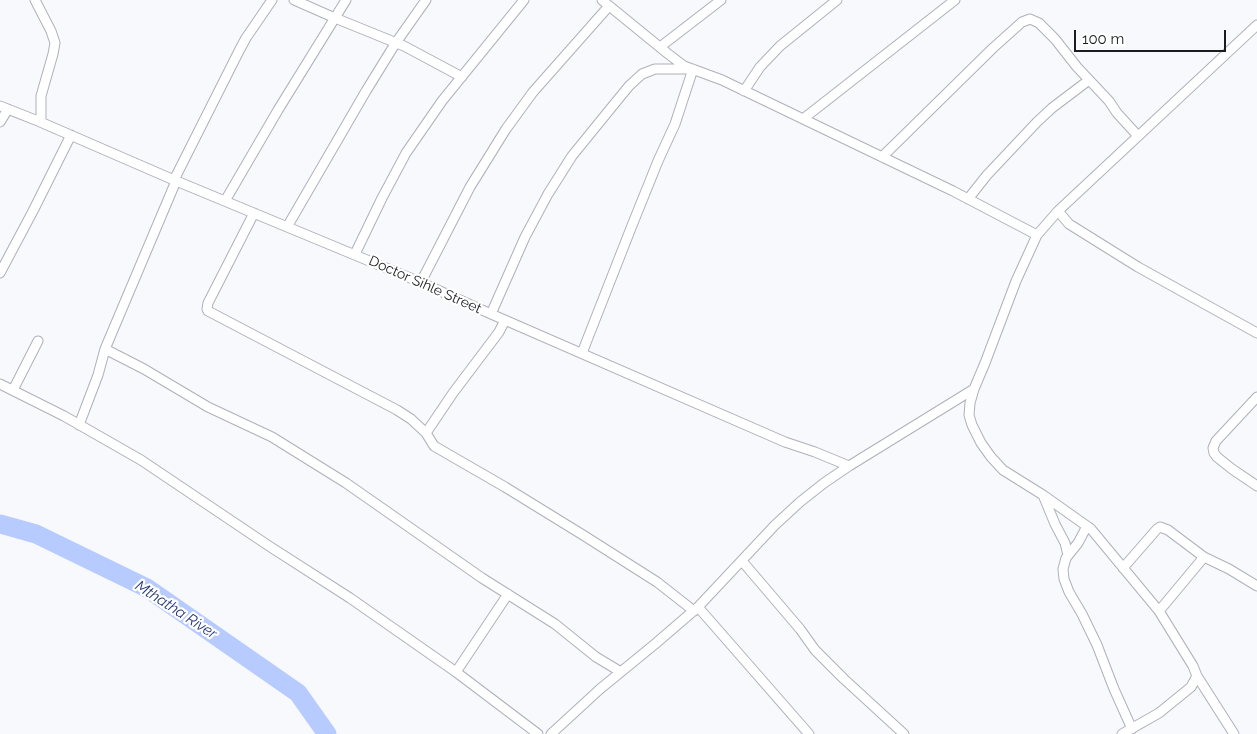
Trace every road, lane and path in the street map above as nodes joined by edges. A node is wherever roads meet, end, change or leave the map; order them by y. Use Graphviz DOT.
graph roads {
  1 [pos="36,0"];
  2 [pos="272,0"];
  3 [pos="294,0"];
  4 [pos="346,0"];
  5 [pos="426,0"];
  6 [pos="524,0"];
  7 [pos="602,0"];
  8 [pos="721,0"];
  9 [pos="837,0"];
  10 [pos="955,0"];
  11 [pos="610,6"];
  12 [pos="335,18"];
  13 [pos="1257,25"];
  14 [pos="396,43"];
  15 [pos="660,48"];
  16 [pos="693,69"];
  17 [pos="462,77"];
  18 [pos="1089,80"];
  19 [pos="744,91"];
  20 [pos="4,107"];
  21 [pos="803,120"];
  22 [pos="0,122"];
  23 [pos="41,122"];
  24 [pos="71,135"];
  25 [pos="1138,136"];
  26 [pos="882,157"];
  27 [pos="175,180"];
  28 [pos="968,199"];
  29 [pos="224,201"];
  30 [pos="1058,211"];
  31 [pos="254,213"];
  32 [pos="287,227"];
  33 [pos="1037,235"];
  34 [pos="355,254"];
  35 [pos="0,273"];
  36 [pos="421,282"];
  37 [pos="490,314"];
  38 [pos="505,320"];
  39 [pos="1257,333"];
  40 [pos="38,341"];
  41 [pos="105,349"];
  42 [pos="582,353"];
  43 [pos="0,384"];
  44 [pos="974,389"];
  45 [pos="13,390"];
  46 [pos="1257,396"];
  47 [pos="79,425"];
  48 [pos="426,434"];
  49 [pos="849,466"];
  50 [pos="1257,486"];
  51 [pos="1043,495"];
  52 [pos="1087,526"];
  53 [pos="1068,555"];
  54 [pos="1204,556"];
  55 [pos="742,561"];
  56 [pos="1123,568"];
  57 [pos="1257,586"];
  58 [pos="508,594"];
  59 [pos="696,609"];
  60 [pos="1159,611"];
  61 [pos="456,672"];
  62 [pos="621,672"];
  63 [pos="1197,676"];
  64 [pos="1136,727"];
  65 [pos="538,734"];
  66 [pos="551,734"];
  67 [pos="809,734"];
  68 [pos="904,734"];
  69 [pos="1122,734"];
  70 [pos="1145,734"];
  71 [pos="1234,734"];
  1 -- 23 [label="street"];
  2 -- 27 [label="street"];
  3 -- 12 [label="street"];
  4 -- 12 [label="street"];
  5 -- 14 [label="street"];
  6 -- 17 [label="street"];
  7 -- 11 [label="street"];
  8 -- 15 [label="street"];
  9 -- 19 [label="street"];
  10 -- 21 [label="street"];
  11 -- 15 [label="street"];
  11 -- 36 [label="street"];
  12 -- 14 [label="street"];
  12 -- 29 [label="street"];
  13 -- 25 [label="street"];
  14 -- 17 [label="street"];
  14 -- 32 [label="street"];
  15 -- 16 [label="street"];
  16 -- 19 [label="street"];
  16 -- 37 [label="street"];
  16 -- 42 [label="street"];
  17 -- 34 [label="street"];
  18 -- 25 [label="street"];
  18 -- 26 [label="street"];
  18 -- 28 [label="street"];
  19 -- 21 [label="street"];
  20 -- 22 [label="street"];
  20 -- 23 [label="street, Doctor Sihle Street"];
  21 -- 26 [label="street"];
  23 -- 24 [label="street, Doctor Sihle Street"];
  24 -- 27 [label="street, Doctor Sihle Street"];
  24 -- 35 [label="street"];
  25 -- 30 [label="street"];
  26 -- 28 [label="street"];
  27 -- 29 [label="street, Doctor Sihle Street"];
  27 -- 41 [label="street"];
  28 -- 33 [label="street"];
  29 -- 31 [label="street, Doctor Sihle Street"];
  30 -- 33 [label="street"];
  30 -- 39 [label="street"];
  31 -- 32 [label="street, Doctor Sihle Street"];
  31 -- 48 [label="street"];
  32 -- 34 [label="street, Doctor Sihle Street"];
  33 -- 44 [label="street"];
  34 -- 36 [label="street, Doctor Sihle Street"];
  36 -- 37 [label="street, Doctor Sihle Street"];
  37 -- 38 [label="street, Doctor Sihle Street"];
  38 -- 42 [label="street, Doctor Sihle Street"];
  38 -- 48 [label="street"];
  40 -- 45 [label="street"];
  41 -- 47 [label="street"];
  41 -- 58 [label="street"];
  42 -- 49 [label="street, Doctor Sihle Street"];
  43 -- 45 [label="street"];
  44 -- 49 [label="street"];
  44 -- 51 [label="street"];
  45 -- 47 [label="street"];
  46 -- 50 [label="street"];
  47 -- 61 [label="street"];
  48 -- 59 [label="street"];
  49 -- 55 [label="street"];
  51 -- 52 [label="street"];
  51 -- 53 [label="street"];
  52 -- 53 [label="street"];
  52 -- 56 [label="street"];
  53 -- 64 [label="street"];
  54 -- 56 [label="street"];
  54 -- 57 [label="street"];
  54 -- 60 [label="street"];
  55 -- 59 [label="street"];
  55 -- 68 [label="street"];
  56 -- 60 [label="street"];
  58 -- 61 [label="street"];
  58 -- 62 [label="street"];
  59 -- 62 [label="street"];
  59 -- 67 [label="street"];
  60 -- 63 [label="street"];
  61 -- 65 [label="street"];
  62 -- 66 [label="street"];
  63 -- 64 [label="street"];
  63 -- 71 [label="street"];
  64 -- 69 [label="street"];
  64 -- 70 [label="street"];
}
